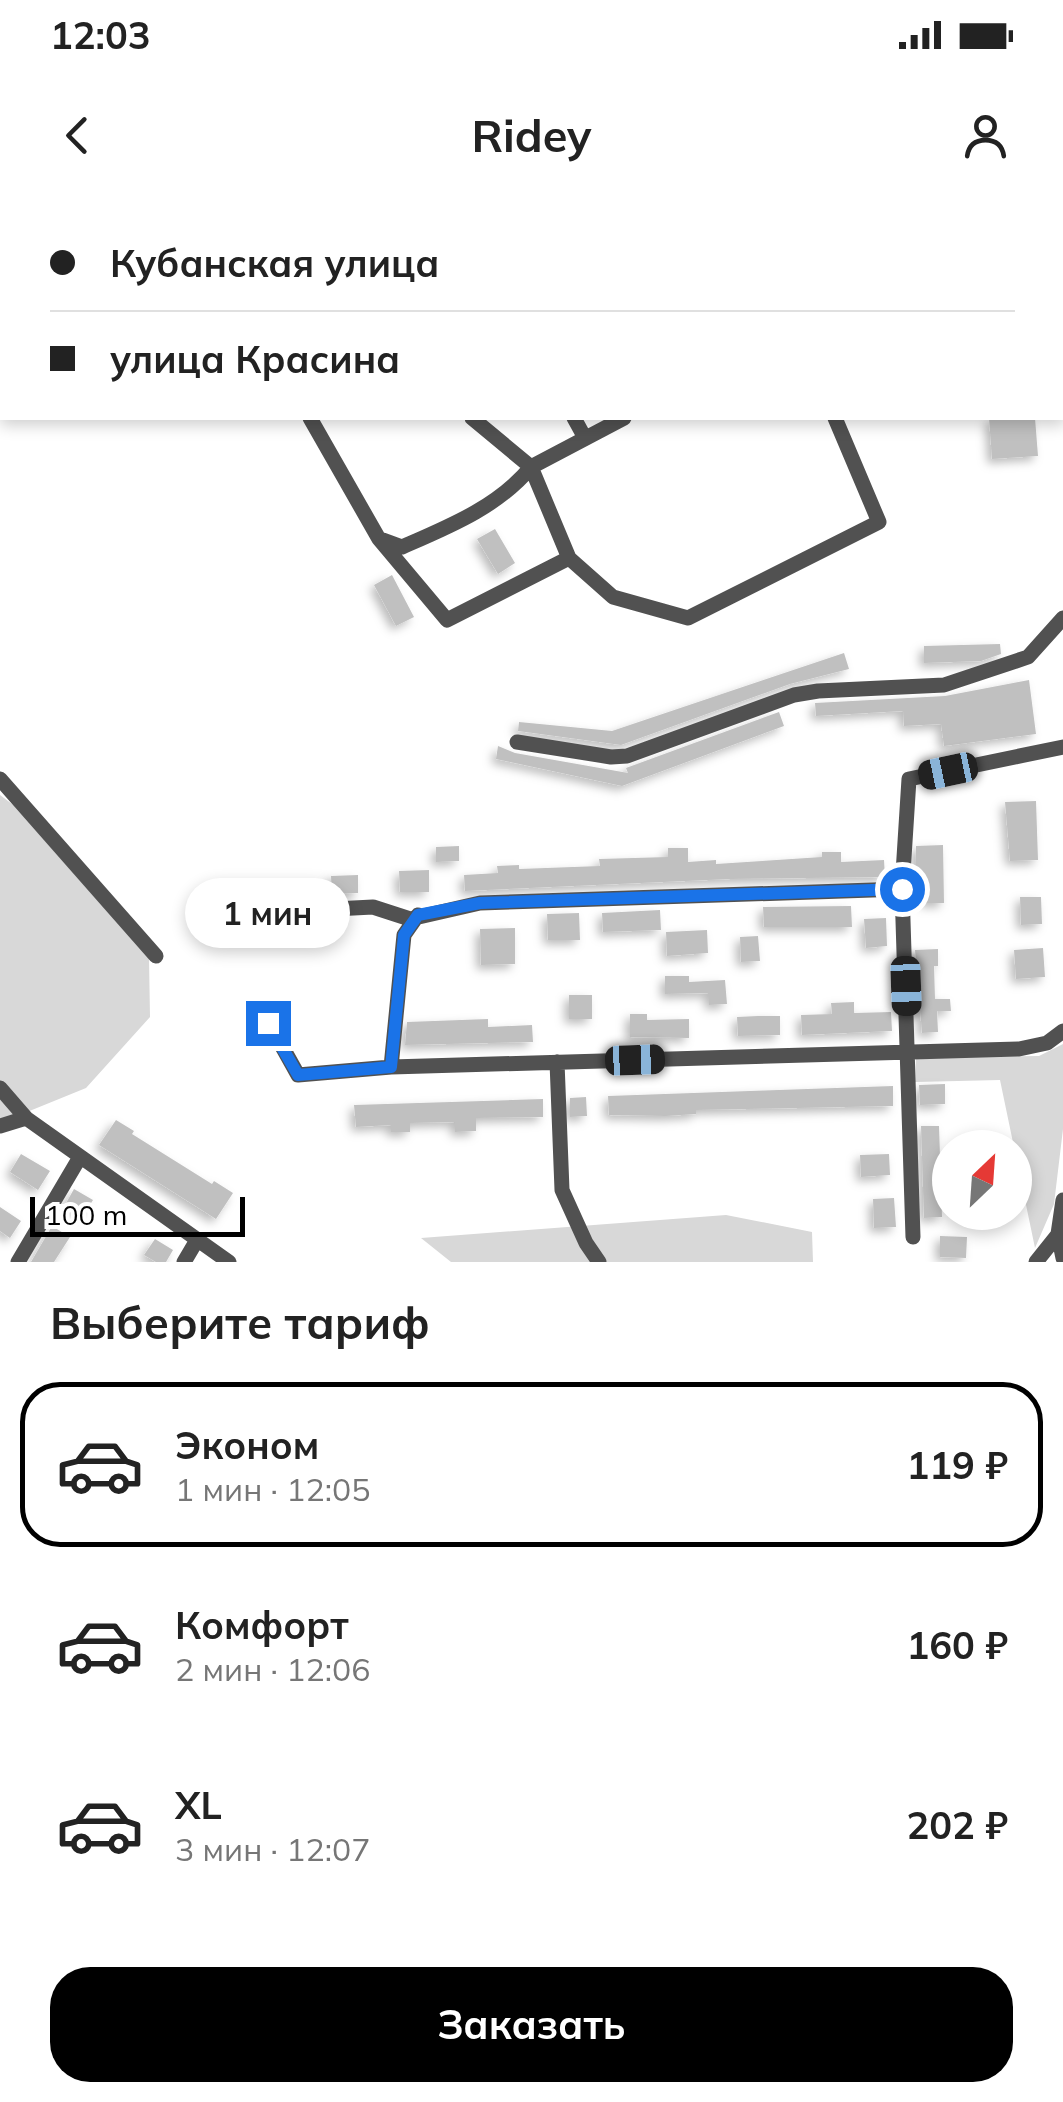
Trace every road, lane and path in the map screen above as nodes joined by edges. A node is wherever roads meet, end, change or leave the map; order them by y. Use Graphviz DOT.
graph roads {
  1 [pos="311,420"];
  2 [pos="474,420"];
  3 [pos="575,420"];
  4 [pos="620,420"];
  5 [pos="836,420"];
  6 [pos="585,438"];
  7 [pos="531,467"];
  8 [pos="379,538"];
  9 [pos="570,558"];
  10 [pos="1063,618"];
  11 [pos="516,742"];
  12 [pos="1063,747"];
  13 [pos="0,779"];
  14 [pos="902,889"];
  15 [pos="334,909"];
  16 [pos="418,915"];
  17 [pos="156,956"];
  18 [pos="268,1023"];
  19 [pos="1063,1031"];
  20 [pos="908,1052"];
  21 [pos="557,1062"];
  22 [pos="391,1067"];
  23 [pos="0,1088"];
  24 [pos="26,1118"];
  25 [pos="0,1126"];
  26 [pos="80,1156"];
  27 [pos="1063,1200"];
  28 [pos="1060,1232"];
  29 [pos="913,1238"];
  30 [pos="196,1240"];
  31 [pos="1063,1258"];
  32 [pos="18,1262"];
  33 [pos="184,1262"];
  34 [pos="228,1262"];
  35 [pos="599,1262"];
  36 [pos="1036,1262"];
  1 -- 8 [label="street"];
  2 -- 7 [label="street"];
  3 -- 6 [label="street"];
  4 -- 6 [label="street"];
  5 -- 9 [label="street"];
  6 -- 7 [label="street"];
  7 -- 8 [label="street"];
  7 -- 9 [label="street"];
  8 -- 9 [label="street"];
  10 -- 11 [label="street"];
  12 -- 14 [label="street"];
  13 -- 17 [label="street"];
  14 -- 16 [label="street"];
  14 -- 20 [label="street"];
  15 -- 16 [label="street"];
  16 -- 22 [label="street"];
  18 -- 22 [label="street"];
  19 -- 20 [label="street"];
  20 -- 21 [label="street"];
  20 -- 29 [label="street"];
  21 -- 22 [label="street"];
  21 -- 35 [label="street"];
  23 -- 24 [label="street"];
  24 -- 25 [label="street"];
  24 -- 26 [label="street"];
  26 -- 30 [label="street"];
  26 -- 32 [label="street"];
  27 -- 28 [label="street"];
  28 -- 31 [label="street"];
  28 -- 36 [label="street"];
  30 -- 33 [label="street"];
  30 -- 34 [label="street"];
}
